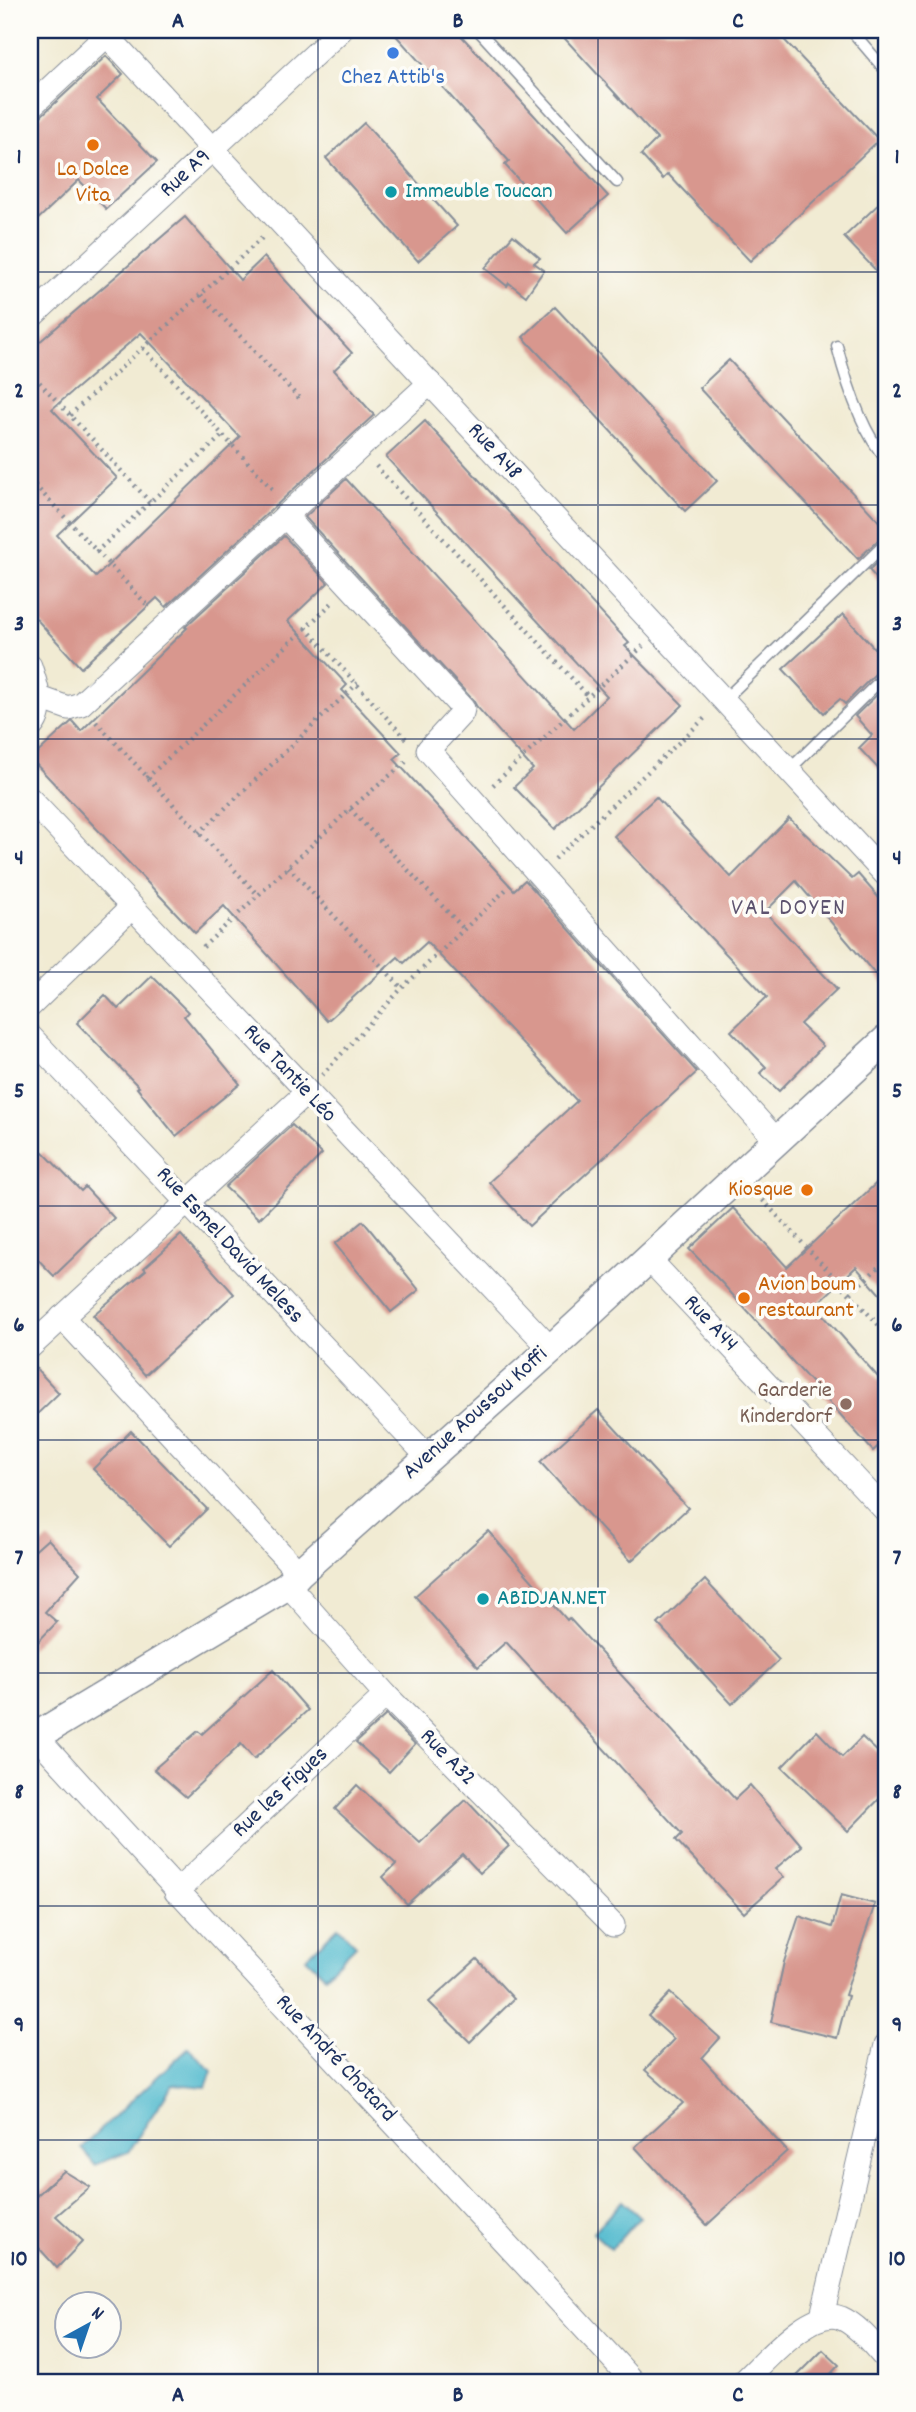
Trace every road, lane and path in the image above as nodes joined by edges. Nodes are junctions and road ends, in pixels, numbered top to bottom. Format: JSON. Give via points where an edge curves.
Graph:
{"nodes":[{"id":1,"x":341,"y":30,"type":"edge"},
{"id":2,"x":478,"y":30,"type":"edge"},
{"id":3,"x":850,"y":30,"type":"edge"},
{"id":4,"x":105,"y":33,"type":"edge"},
{"id":5,"x":886,"y":71,"type":"edge"},
{"id":6,"x":30,"y":107,"type":"edge"},
{"id":7,"x":213,"y":149,"type":"junction"},
{"id":8,"x":617,"y":182,"type":"dead end"},
{"id":9,"x":280,"y":222,"type":"junction"},
{"id":10,"x":201,"y":295,"type":"junction"},
{"id":11,"x":30,"y":318,"type":"edge"},
{"id":12,"x":836,"y":346,"type":"dead end"},
{"id":13,"x":143,"y":348,"type":"junction"},
{"id":14,"x":30,"y":372,"type":"edge"},
{"id":15,"x":430,"y":383,"type":"junction"},
{"id":16,"x":301,"y":400,"type":"dead end"},
{"id":17,"x":70,"y":415,"type":"junction"},
{"id":18,"x":223,"y":435,"type":"junction"},
{"id":19,"x":359,"y":448,"type":"junction"},
{"id":20,"x":886,"y":459,"type":"edge"},
{"id":21,"x":30,"y":480,"type":"edge"},
{"id":22,"x":150,"y":502,"type":"junction"},
{"id":23,"x":288,"y":513,"type":"junction"},
{"id":24,"x":886,"y":543,"type":"edge"},
{"id":25,"x":96,"y":552,"type":"junction"},
{"id":26,"x":350,"y":586,"type":"junction"},
{"id":27,"x":166,"y":625,"type":"junction"},
{"id":28,"x":306,"y":628,"type":"junction"},
{"id":29,"x":660,"y":631,"type":"junction"},
{"id":30,"x":30,"y":666,"type":"edge"},
{"id":31,"x":886,"y":675,"type":"edge"},
{"id":32,"x":358,"y":683,"type":"junction"},
{"id":33,"x":589,"y":697,"type":"junction"},
{"id":34,"x":40,"y":698,"type":"junction"},
{"id":35,"x":724,"y":700,"type":"junction"},
{"id":36,"x":81,"y":704,"type":"junction"},
{"id":37,"x":30,"y":729,"type":"edge"},
{"id":38,"x":423,"y":751,"type":"junction"},
{"id":39,"x":789,"y":770,"type":"junction"},
{"id":40,"x":146,"y":778,"type":"junction"},
{"id":41,"x":30,"y":799,"type":"edge"},
{"id":42,"x":474,"y":803,"type":"junction"},
{"id":43,"x":350,"y":809,"type":"junction"},
{"id":44,"x":199,"y":833,"type":"junction"},
{"id":45,"x":288,"y":867,"type":"junction"},
{"id":46,"x":536,"y":869,"type":"junction"},
{"id":47,"x":886,"y":875,"type":"edge"},
{"id":48,"x":258,"y":895,"type":"junction"},
{"id":49,"x":132,"y":907,"type":"junction"},
{"id":50,"x":464,"y":929,"type":"junction"},
{"id":51,"x":185,"y":963,"type":"junction"},
{"id":52,"x":402,"y":988,"type":"junction"},
{"id":53,"x":30,"y":1006,"type":"edge"},
{"id":54,"x":30,"y":1036,"type":"edge"},
{"id":55,"x":886,"y":1040,"type":"edge"},
{"id":56,"x":306,"y":1093,"type":"junction"},
{"id":57,"x":776,"y":1140,"type":"junction"},
{"id":58,"x":739,"y":1174,"type":"junction"},
{"id":59,"x":188,"y":1202,"type":"junction"},
{"id":60,"x":648,"y":1258,"type":"junction"},
{"id":61,"x":886,"y":1260,"type":"edge"},
{"id":62,"x":851,"y":1293,"type":"junction"},
{"id":63,"x":62,"y":1317,"type":"junction"},
{"id":64,"x":886,"y":1333,"type":"edge"},
{"id":65,"x":30,"y":1347,"type":"edge"},
{"id":66,"x":551,"y":1349,"type":"junction"},
{"id":67,"x":428,"y":1457,"type":"junction"},
{"id":68,"x":886,"y":1511,"type":"edge"},
{"id":69,"x":293,"y":1579,"type":"junction"},
{"id":70,"x":386,"y":1695,"type":"junction"},
{"id":71,"x":33,"y":1738,"type":"edge"},
{"id":72,"x":176,"y":1892,"type":"junction"},
{"id":73,"x":613,"y":1926,"type":"dead end"},
{"id":74,"x":886,"y":2045,"type":"edge"},
{"id":75,"x":822,"y":2316,"type":"junction"},
{"id":76,"x":886,"y":2359,"type":"edge"},
{"id":77,"x":634,"y":2382,"type":"edge"},
{"id":78,"x":743,"y":2382,"type":"edge"}],
"edges":[{"from":1,"to":7,"type":"street","name":"Rue A9"},
{"from":2,"to":8,"type":"lane"},
{"from":3,"to":5,"type":"lane"},
{"from":4,"to":6,"type":"street"},
{"from":4,"to":7,"type":"street","name":"Rue A48"},
{"from":7,"to":9,"type":"street","name":"Rue A48"},
{"from":7,"to":11,"type":"street","name":"Rue A9"},
{"from":9,"to":10,"type":"path"},
{"from":9,"to":15,"type":"street","name":"Rue A48"},
{"from":10,"to":13,"type":"path"},
{"from":10,"to":16,"type":"path"},
{"from":12,"to":20,"type":"lane","via":[[857,406]]},
{"from":13,"to":17,"type":"path"},
{"from":13,"to":18,"type":"path"},
{"from":14,"to":17,"type":"path"},
{"from":15,"to":19,"type":"street"},
{"from":15,"to":29,"type":"street","name":"Rue A48"},
{"from":17,"to":22,"type":"path"},
{"from":18,"to":22,"type":"path"},
{"from":18,"to":23,"type":"path"},
{"from":19,"to":23,"type":"street"},
{"from":19,"to":33,"type":"path"},
{"from":21,"to":25,"type":"path"},
{"from":22,"to":25,"type":"path"},
{"from":23,"to":26,"type":"street"},
{"from":23,"to":27,"type":"street"},
{"from":24,"to":35,"type":"lane"},
{"from":25,"to":27,"type":"path"},
{"from":26,"to":28,"type":"path"},
{"from":26,"to":38,"type":"street","via":[[463,709]]},
{"from":27,"to":36,"type":"street"},
{"from":28,"to":32,"type":"path"},
{"from":28,"to":40,"type":"path"},
{"from":29,"to":33,"type":"path"},
{"from":29,"to":35,"type":"street","name":"Rue A48"},
{"from":30,"to":34,"type":"street"},
{"from":31,"to":39,"type":"lane"},
{"from":32,"to":38,"type":"path"},
{"from":32,"to":44,"type":"path"},
{"from":33,"to":42,"type":"path"},
{"from":34,"to":36,"type":"street","via":[[68,708]]},
{"from":34,"to":37,"type":"street","via":[[36,723]]},
{"from":35,"to":39,"type":"street","name":"Rue A48"},
{"from":35,"to":46,"type":"path"},
{"from":36,"to":40,"type":"path"},
{"from":38,"to":42,"type":"street"},
{"from":38,"to":43,"type":"path"},
{"from":39,"to":47,"type":"street","name":"Rue A48"},
{"from":40,"to":44,"type":"path"},
{"from":41,"to":49,"type":"street","name":"Rue Tantie Léo"},
{"from":42,"to":46,"type":"street"},
{"from":43,"to":45,"type":"path"},
{"from":43,"to":50,"type":"path"},
{"from":44,"to":48,"type":"path"},
{"from":45,"to":48,"type":"path"},
{"from":45,"to":52,"type":"path"},
{"from":46,"to":50,"type":"path"},
{"from":46,"to":57,"type":"street"},
{"from":48,"to":51,"type":"path"},
{"from":49,"to":51,"type":"street","name":"Rue Tantie Léo"},
{"from":49,"to":53,"type":"street"},
{"from":50,"to":52,"type":"path"},
{"from":51,"to":56,"type":"street","name":"Rue Tantie Léo"},
{"from":52,"to":56,"type":"path"},
{"from":54,"to":59,"type":"street","name":"Rue Esmel David Meless"},
{"from":55,"to":57,"type":"street","name":"Avenue Aoussou Koffi"},
{"from":56,"to":59,"type":"street"},
{"from":56,"to":66,"type":"street","name":"Rue Tantie Léo"},
{"from":57,"to":58,"type":"street","name":"Avenue Aoussou Koffi"},
{"from":58,"to":60,"type":"street","name":"Avenue Aoussou Koffi"},
{"from":58,"to":62,"type":"path"},
{"from":59,"to":63,"type":"street"},
{"from":59,"to":67,"type":"street","name":"Rue Esmel David Meless"},
{"from":60,"to":66,"type":"street","name":"Avenue Aoussou Koffi"},
{"from":60,"to":68,"type":"street","name":"Rue A44"},
{"from":61,"to":62,"type":"path"},
{"from":62,"to":64,"type":"path"},
{"from":63,"to":65,"type":"street"},
{"from":63,"to":69,"type":"street","name":"Rue A32"},
{"from":66,"to":67,"type":"street","name":"Avenue Aoussou Koffi"},
{"from":67,"to":69,"type":"street","name":"Avenue Aoussou Koffi"},
{"from":69,"to":70,"type":"street","name":"Rue A32"},
{"from":69,"to":71,"type":"street","name":"Avenue Aoussou Koffi"},
{"from":70,"to":72,"type":"street","name":"Rue les Figues"},
{"from":70,"to":73,"type":"street","name":"Rue A32"},
{"from":71,"to":72,"type":"street","name":"Rue André Chotard"},
{"from":72,"to":77,"type":"street","name":"Rue André Chotard"},
{"from":74,"to":75,"type":"street"},
{"from":75,"to":76,"type":"street","via":[[844,2319]]},
{"from":75,"to":78,"type":"street"}]}
